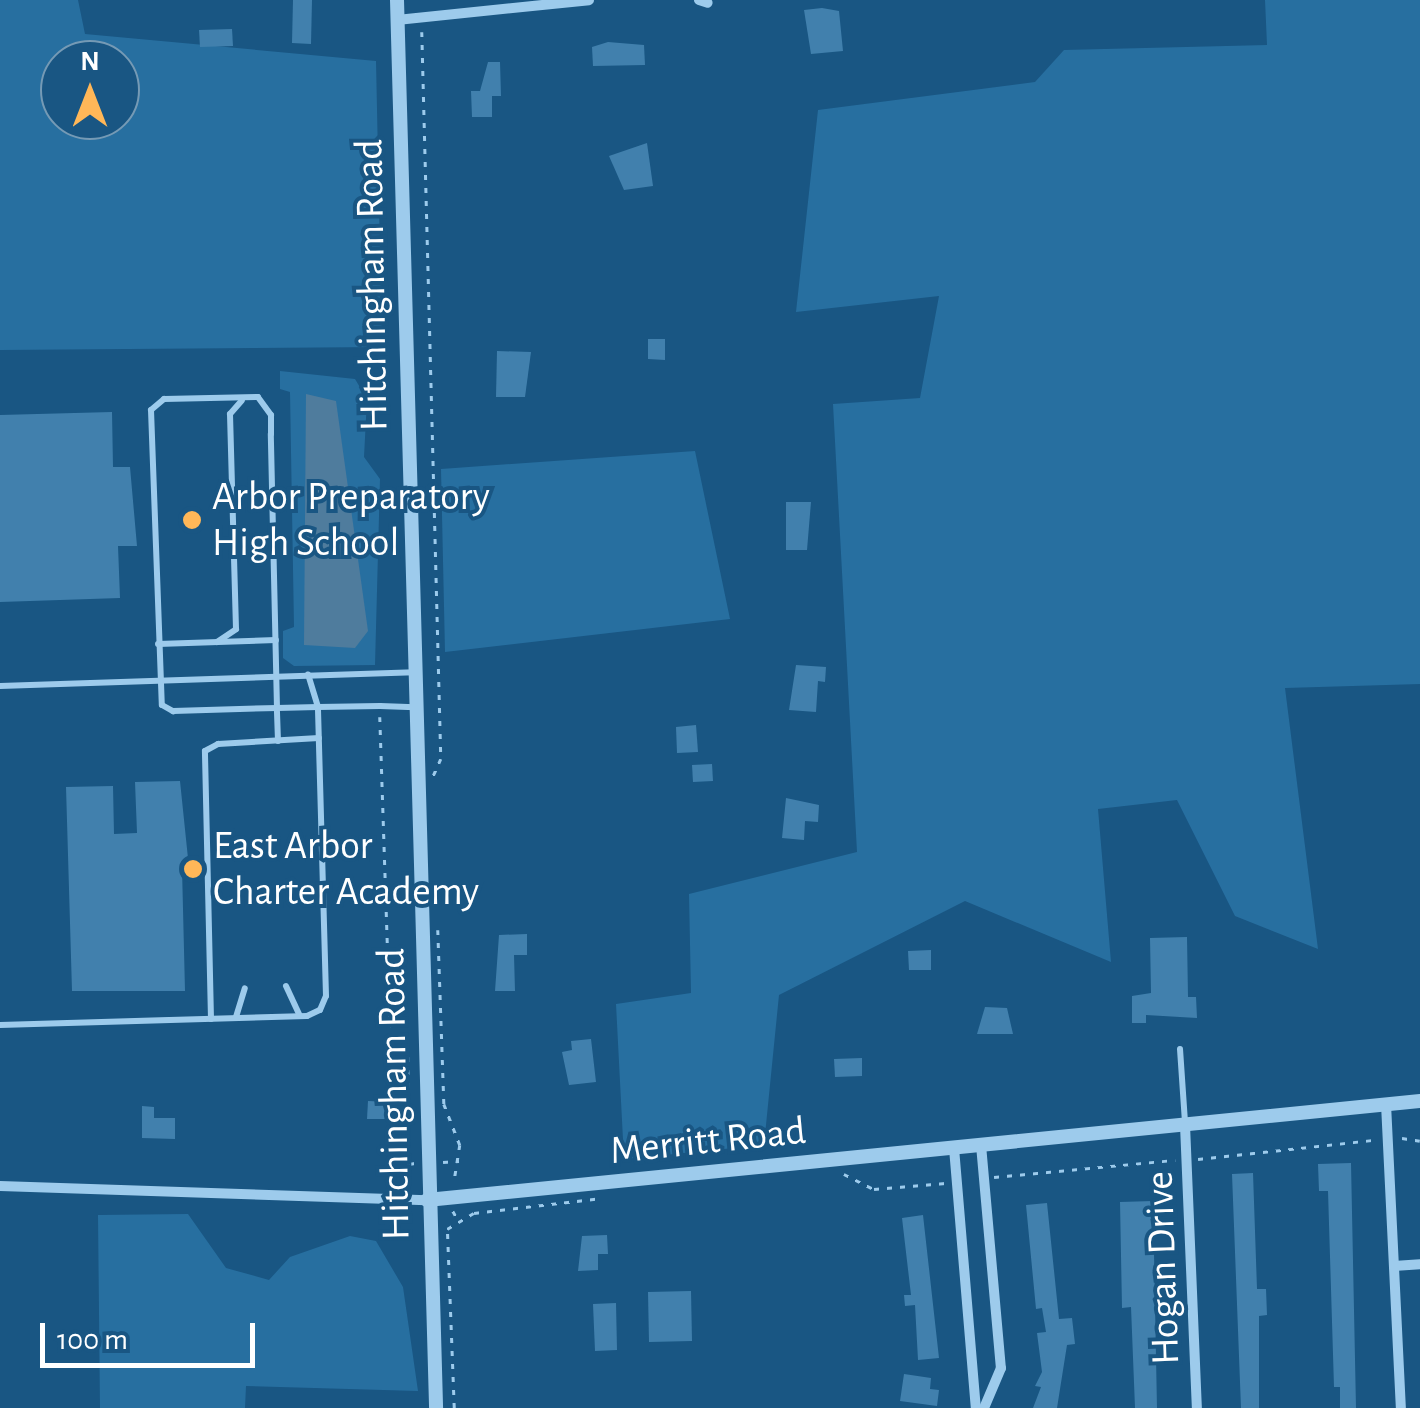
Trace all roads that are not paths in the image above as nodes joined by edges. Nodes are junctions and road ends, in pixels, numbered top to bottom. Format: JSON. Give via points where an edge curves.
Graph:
{"nodes":[{"id":1,"x":397,"y":0,"type":"edge"},
{"id":2,"x":589,"y":0,"type":"edge"},
{"id":3,"x":397,"y":20,"type":"junction"},
{"id":4,"x":248,"y":397,"type":"junction"},
{"id":5,"x":276,"y":640,"type":"junction"},
{"id":6,"x":217,"y":642,"type":"junction"},
{"id":7,"x":158,"y":644,"type":"junction"},
{"id":8,"x":415,"y":672,"type":"junction"},
{"id":9,"x":308,"y":675,"type":"junction"},
{"id":10,"x":277,"y":676,"type":"junction"},
{"id":11,"x":159,"y":679,"type":"junction"},
{"id":12,"x":0,"y":686,"type":"edge"},
{"id":13,"x":318,"y":707,"type":"junction"},
{"id":14,"x":416,"y":707,"type":"junction"},
{"id":15,"x":277,"y":708,"type":"junction"},
{"id":16,"x":319,"y":738,"type":"junction"},
{"id":17,"x":278,"y":741,"type":"junction"},
{"id":18,"x":286,"y":986,"type":"dead end"},
{"id":19,"x":245,"y":988,"type":"dead end"},
{"id":20,"x":300,"y":1016,"type":"junction"},
{"id":21,"x":236,"y":1018,"type":"junction"},
{"id":22,"x":210,"y":1019,"type":"junction"},
{"id":23,"x":0,"y":1024,"type":"edge"},
{"id":24,"x":1180,"y":1050,"type":"dead end"},
{"id":25,"x":1420,"y":1100,"type":"edge"},
{"id":26,"x":1386,"y":1104,"type":"junction"},
{"id":27,"x":1185,"y":1126,"type":"junction"},
{"id":28,"x":981,"y":1145,"type":"junction"},
{"id":29,"x":954,"y":1148,"type":"junction"},
{"id":30,"x":0,"y":1186,"type":"edge"},
{"id":31,"x":428,"y":1200,"type":"junction"},
{"id":32,"x":1420,"y":1264,"type":"edge"},
{"id":33,"x":1394,"y":1266,"type":"junction"},
{"id":34,"x":436,"y":1408,"type":"edge"},
{"id":35,"x":976,"y":1408,"type":"edge"},
{"id":36,"x":984,"y":1408,"type":"edge"},
{"id":37,"x":1197,"y":1408,"type":"edge"},
{"id":38,"x":1401,"y":1408,"type":"edge"}],
"edges":[{"from":1,"to":3,"type":"street","name":"Hitchingham Road"},
{"from":2,"to":3,"type":"street"},
{"from":3,"to":8,"type":"street","name":"Hitchingham Road"},
{"from":4,"to":5,"type":"lane","via":[[258,397],[270,415]]},
{"from":4,"to":6,"type":"lane","via":[[230,414],[236,629]]},
{"from":4,"to":7,"type":"lane","via":[[164,399],[151,410]]},
{"from":5,"to":6,"type":"lane"},
{"from":5,"to":10,"type":"lane"},
{"from":6,"to":7,"type":"lane"},
{"from":7,"to":11,"type":"lane"},
{"from":8,"to":9,"type":"lane"},
{"from":8,"to":14,"type":"street","name":"Hitchingham Road"},
{"from":9,"to":10,"type":"lane"},
{"from":9,"to":13,"type":"lane"},
{"from":10,"to":11,"type":"lane"},
{"from":10,"to":15,"type":"lane"},
{"from":11,"to":12,"type":"lane"},
{"from":11,"to":15,"type":"lane","via":[[162,705],[172,711]]},
{"from":13,"to":14,"type":"lane"},
{"from":13,"to":15,"type":"lane"},
{"from":13,"to":16,"type":"lane"},
{"from":14,"to":31,"type":"street","name":"Hitchingham Road"},
{"from":15,"to":17,"type":"lane"},
{"from":16,"to":17,"type":"lane"},
{"from":16,"to":20,"type":"lane","via":[[326,996],[320,1010]]},
{"from":17,"to":22,"type":"lane","via":[[205,751]]},
{"from":18,"to":20,"type":"lane"},
{"from":19,"to":21,"type":"lane"},
{"from":20,"to":21,"type":"lane"},
{"from":21,"to":22,"type":"lane"},
{"from":22,"to":23,"type":"lane"},
{"from":24,"to":27,"type":"lane"},
{"from":25,"to":26,"type":"street","name":"Merritt Road"},
{"from":26,"to":27,"type":"street","name":"Merritt Road"},
{"from":26,"to":33,"type":"street"},
{"from":27,"to":28,"type":"street","name":"Merritt Road"},
{"from":27,"to":37,"type":"street","name":"Hogan Drive"},
{"from":28,"to":29,"type":"street","name":"Merritt Road"},
{"from":28,"to":36,"type":"street","via":[[1001,1368]]},
{"from":29,"to":31,"type":"street","name":"Merritt Road"},
{"from":29,"to":35,"type":"street"},
{"from":30,"to":31,"type":"street","name":"Merritt Road"},
{"from":31,"to":34,"type":"street","name":"Hitchingham Road"},
{"from":32,"to":33,"type":"street"},
{"from":33,"to":38,"type":"street"}]}
